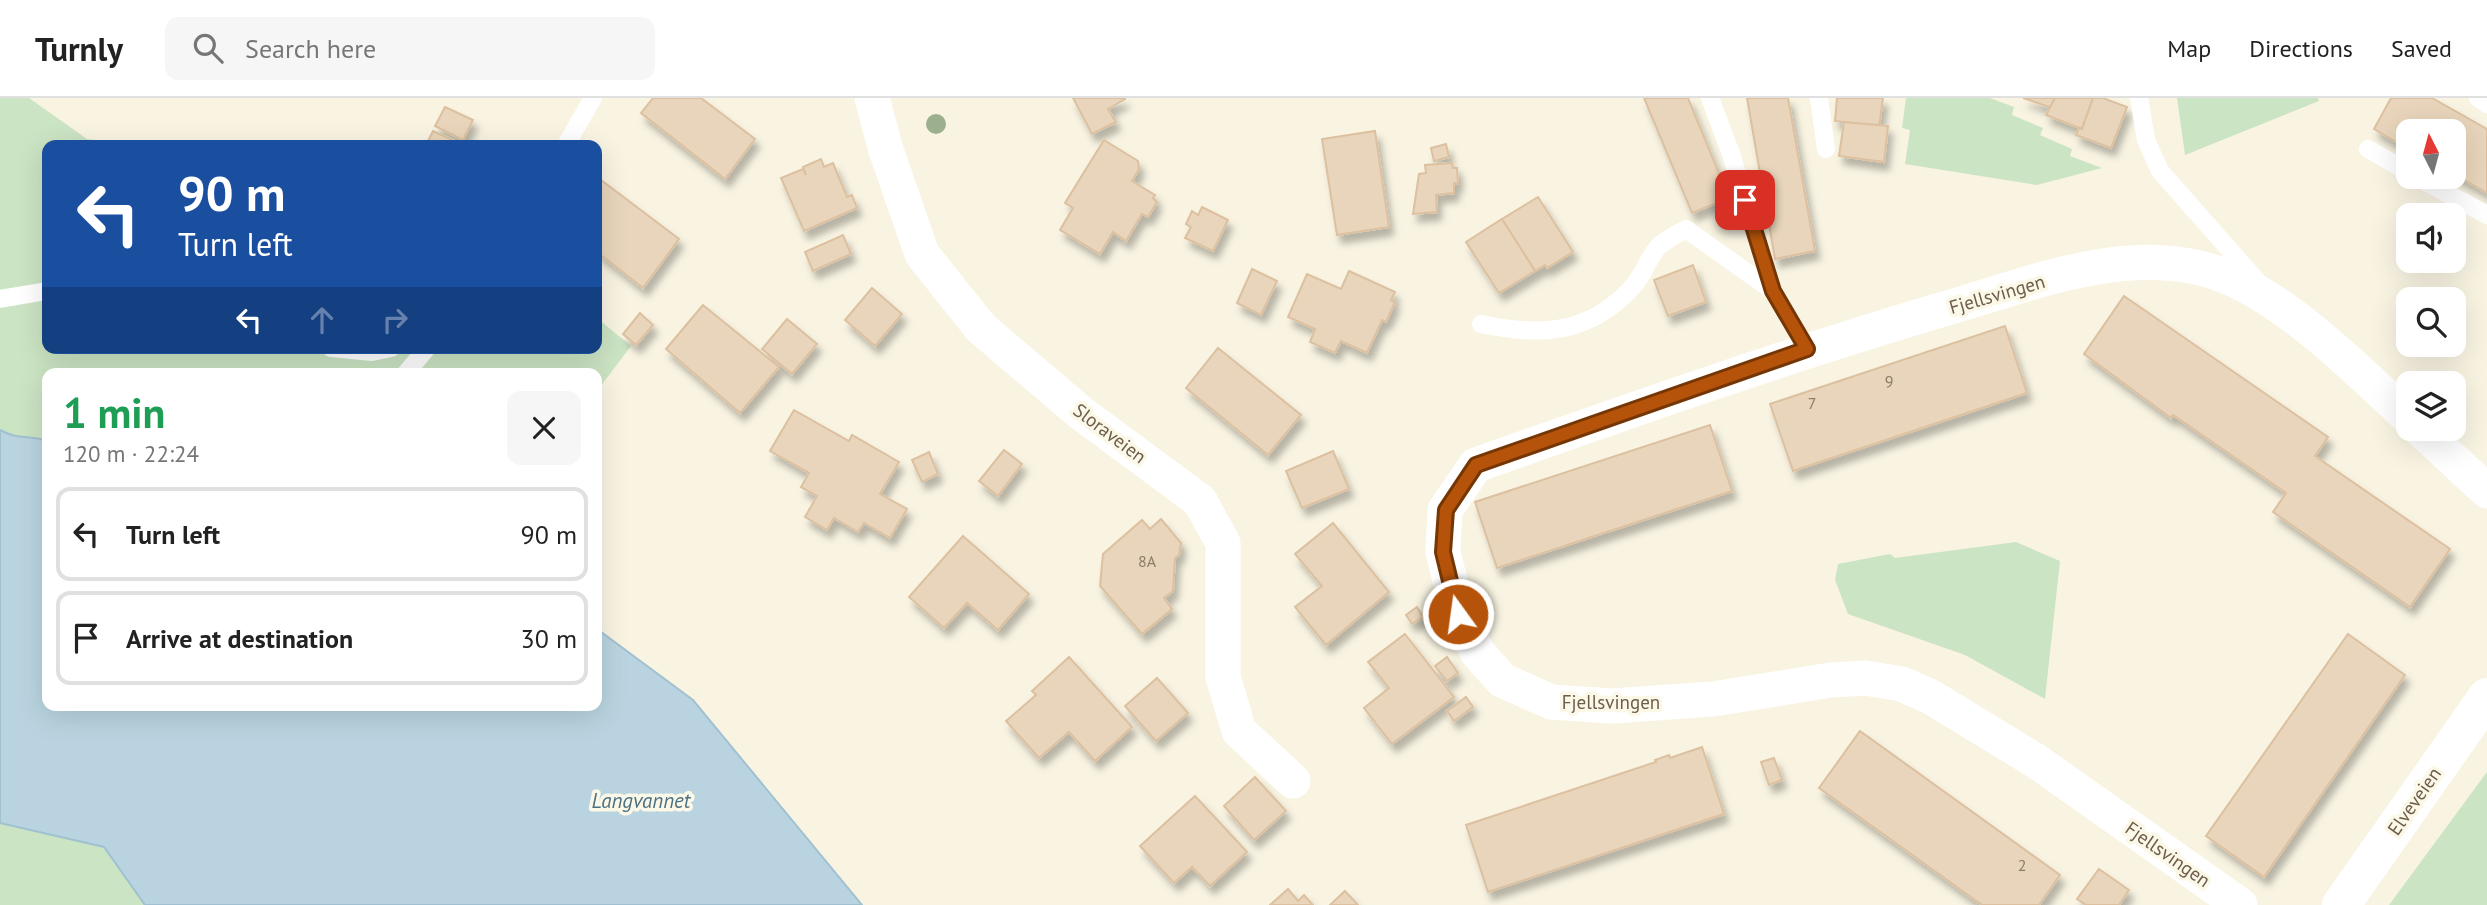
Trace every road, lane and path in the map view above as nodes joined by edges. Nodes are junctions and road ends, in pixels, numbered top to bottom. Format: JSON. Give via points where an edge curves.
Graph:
{"nodes":[{"id":1,"x":593,"y":98,"type":"edge"},
{"id":2,"x":872,"y":98,"type":"edge"},
{"id":3,"x":1710,"y":98,"type":"edge"},
{"id":4,"x":1819,"y":98,"type":"edge"},
{"id":5,"x":2139,"y":98,"type":"edge"},
{"id":6,"x":2478,"y":98,"type":"edge"},
{"id":7,"x":2487,"y":104,"type":"edge"},
{"id":8,"x":569,"y":140,"type":"edge"},
{"id":9,"x":1826,"y":149,"type":"dead end"},
{"id":10,"x":2368,"y":149,"type":"dead end"},
{"id":11,"x":2396,"y":165,"type":"edge"},
{"id":12,"x":2439,"y":189,"type":"edge"},
{"id":13,"x":2487,"y":215,"type":"edge"},
{"id":14,"x":1773,"y":291,"type":"junction"},
{"id":15,"x":42,"y":292,"type":"edge"},
{"id":16,"x":0,"y":299,"type":"edge"},
{"id":17,"x":2276,"y":303,"type":"junction"},
{"id":18,"x":1481,"y":324,"type":"dead end"},
{"id":19,"x":1807,"y":349,"type":"junction"},
{"id":20,"x":422,"y":354,"type":"edge"},
{"id":21,"x":410,"y":368,"type":"edge"},
{"id":22,"x":2396,"y":407,"type":"edge"},
{"id":23,"x":2433,"y":441,"type":"edge"},
{"id":24,"x":2487,"y":491,"type":"edge"},
{"id":25,"x":2487,"y":697,"type":"edge"},
{"id":26,"x":1293,"y":782,"type":"dead end"},
{"id":27,"x":2240,"y":905,"type":"edge"},
{"id":28,"x":2341,"y":905,"type":"edge"}],
"edges":[{"from":1,"to":8,"type":"lane"},
{"from":2,"to":26,"type":"street","name":"Sloraveien","via":[[922,254],[981,328],[1081,413],[1200,501],[1212,517],[1223,543],[1223,677],[1239,731]]},
{"from":3,"to":14,"type":"lane"},
{"from":4,"to":9,"type":"lane"},
{"from":5,"to":17,"type":"lane","via":[[2146,140],[2160,171]]},
{"from":6,"to":7,"type":"lane"},
{"from":10,"to":11,"type":"lane"},
{"from":12,"to":13,"type":"lane"},
{"from":14,"to":18,"type":"lane","via":[[1686,229],[1659,246],[1635,283],[1593,320],[1542,331]]},
{"from":14,"to":19,"type":"lane"},
{"from":15,"to":16,"type":"lane"},
{"from":17,"to":19,"type":"street","name":"Fjellsvingen","via":[[2234,278],[2200,268],[2129,262],[2093,265]]},
{"from":17,"to":22,"type":"street","name":"Fjellsvingen"},
{"from":19,"to":27,"type":"street","name":"Fjellsvingen","via":[[1476,465],[1446,510],[1443,552],[1458,614],[1478,653],[1502,680],[1551,702],[1612,706],[1713,699],[1865,678],[1902,684],[2036,761]]},
{"from":20,"to":21,"type":"lane"},
{"from":23,"to":24,"type":"street"},
{"from":25,"to":28,"type":"main road","name":"Elveveien"}]}
